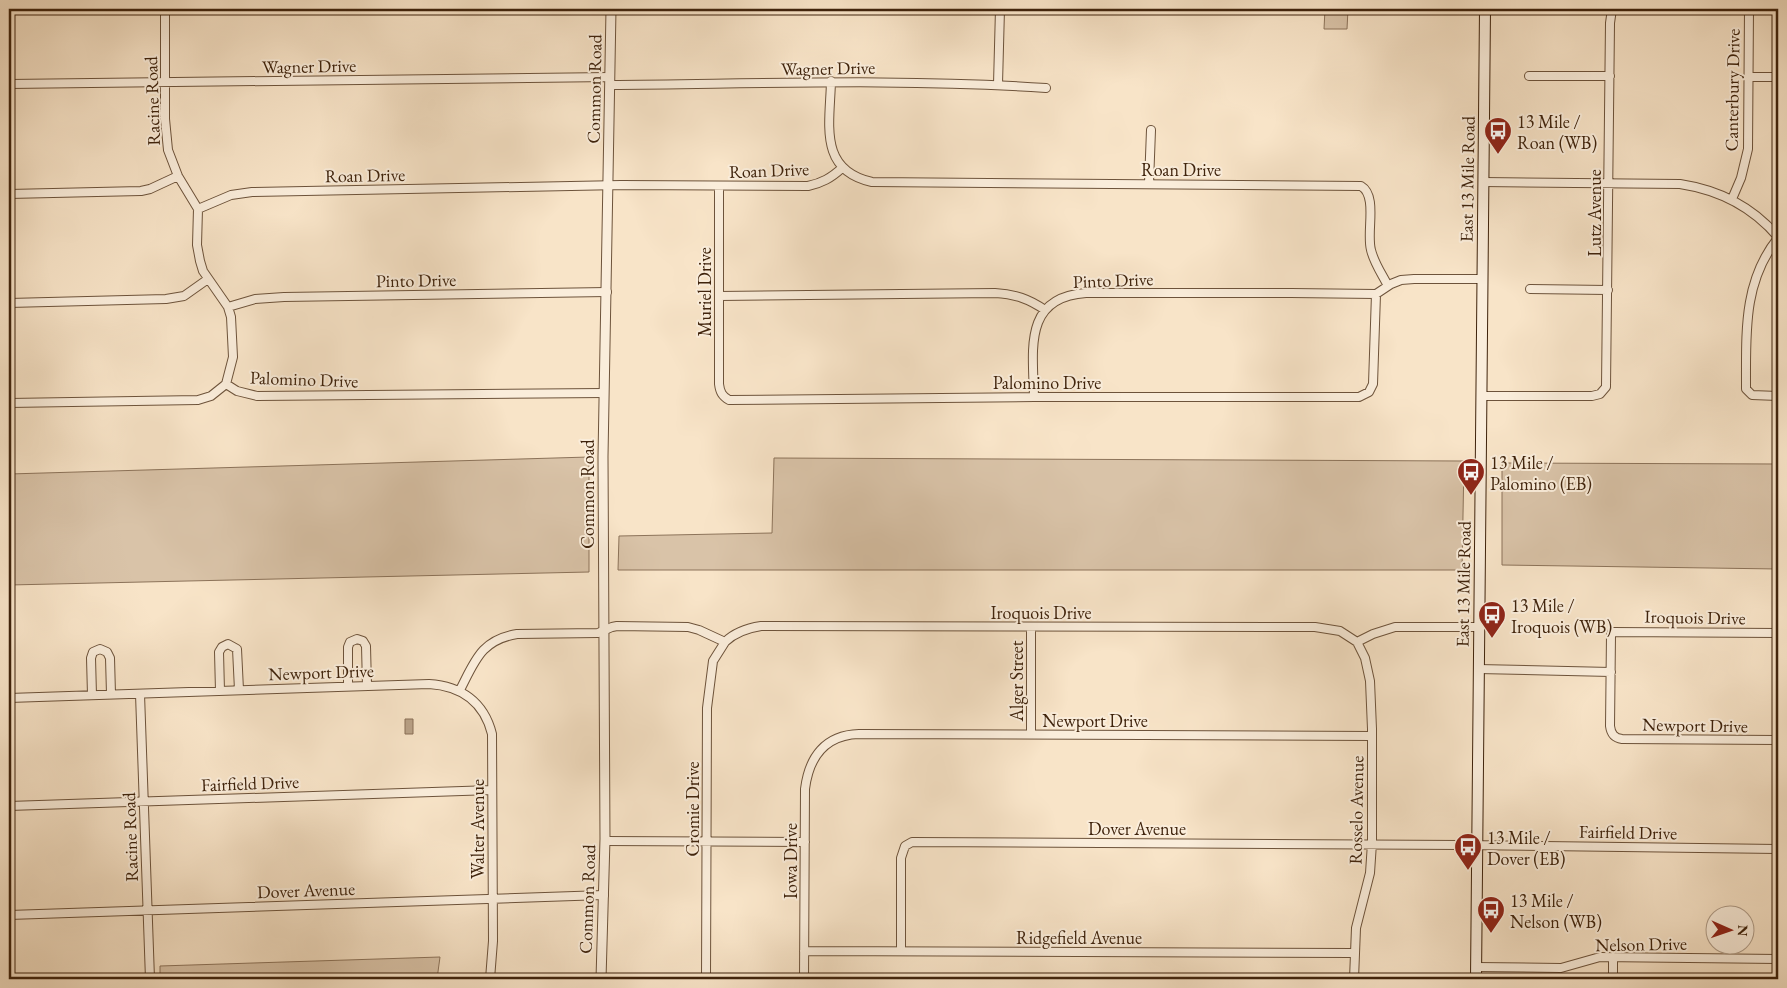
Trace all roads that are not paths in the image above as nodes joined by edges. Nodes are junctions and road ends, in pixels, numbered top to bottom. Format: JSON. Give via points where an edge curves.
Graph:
{"nodes":[{"id":1,"x":165,"y":9,"type":"edge"},
{"id":2,"x":611,"y":9,"type":"edge"},
{"id":3,"x":1000,"y":9,"type":"edge"},
{"id":4,"x":1485,"y":9,"type":"edge"},
{"id":5,"x":1612,"y":9,"type":"edge"},
{"id":6,"x":1749,"y":9,"type":"edge"},
{"id":7,"x":1529,"y":76,"type":"dead end"},
{"id":8,"x":1610,"y":76,"type":"junction"},
{"id":9,"x":1748,"y":77,"type":"junction"},
{"id":10,"x":1778,"y":77,"type":"edge"},
{"id":11,"x":610,"y":81,"type":"junction"},
{"id":12,"x":831,"y":81,"type":"junction"},
{"id":13,"x":166,"y":82,"type":"junction"},
{"id":14,"x":9,"y":84,"type":"edge"},
{"id":15,"x":998,"y":84,"type":"junction"},
{"id":16,"x":1046,"y":88,"type":"dead end"},
{"id":17,"x":1151,"y":130,"type":"dead end"},
{"id":18,"x":842,"y":168,"type":"junction"},
{"id":19,"x":178,"y":176,"type":"junction"},
{"id":20,"x":1483,"y":182,"type":"junction"},
{"id":21,"x":1609,"y":183,"type":"junction"},
{"id":22,"x":1149,"y":184,"type":"junction"},
{"id":23,"x":608,"y":186,"type":"junction"},
{"id":24,"x":719,"y":186,"type":"junction"},
{"id":25,"x":9,"y":194,"type":"edge"},
{"id":26,"x":1732,"y":199,"type":"junction"},
{"id":27,"x":198,"y":210,"type":"junction"},
{"id":28,"x":1778,"y":238,"type":"edge"},
{"id":29,"x":208,"y":279,"type":"junction"},
{"id":30,"x":1482,"y":279,"type":"junction"},
{"id":31,"x":1388,"y":286,"type":"junction"},
{"id":32,"x":1530,"y":290,"type":"dead end"},
{"id":33,"x":1608,"y":290,"type":"junction"},
{"id":34,"x":606,"y":292,"type":"junction"},
{"id":35,"x":1376,"y":294,"type":"junction"},
{"id":36,"x":719,"y":296,"type":"junction"},
{"id":37,"x":9,"y":302,"type":"edge"},
{"id":38,"x":228,"y":307,"type":"junction"},
{"id":39,"x":1045,"y":310,"type":"junction"},
{"id":40,"x":226,"y":384,"type":"junction"},
{"id":41,"x":604,"y":393,"type":"junction"},
{"id":42,"x":1481,"y":396,"type":"junction"},
{"id":43,"x":1778,"y":396,"type":"edge"},
{"id":44,"x":724,"y":397,"type":"joint"},
{"id":45,"x":1034,"y":397,"type":"junction"},
{"id":46,"x":9,"y":403,"type":"edge"},
{"id":47,"x":1031,"y":627,"type":"junction"},
{"id":48,"x":1479,"y":627,"type":"junction"},
{"id":49,"x":604,"y":630,"type":"junction"},
{"id":50,"x":1778,"y":633,"type":"edge"},
{"id":51,"x":725,"y":642,"type":"junction"},
{"id":52,"x":1356,"y":642,"type":"junction"},
{"id":53,"x":1478,"y":669,"type":"junction"},
{"id":54,"x":1611,"y":672,"type":"junction"},
{"id":55,"x":348,"y":686,"type":"junction"},
{"id":56,"x":367,"y":686,"type":"junction"},
{"id":57,"x":220,"y":690,"type":"junction"},
{"id":58,"x":239,"y":690,"type":"junction"},
{"id":59,"x":460,"y":690,"type":"junction"},
{"id":60,"x":111,"y":694,"type":"junction"},
{"id":61,"x":140,"y":694,"type":"junction"},
{"id":62,"x":92,"y":695,"type":"junction"},
{"id":63,"x":9,"y":698,"type":"edge"},
{"id":64,"x":1031,"y":734,"type":"junction"},
{"id":65,"x":1372,"y":736,"type":"junction"},
{"id":66,"x":1778,"y":740,"type":"edge"},
{"id":67,"x":822,"y":748,"type":"joint"},
{"id":68,"x":492,"y":790,"type":"junction"},
{"id":69,"x":144,"y":802,"type":"junction"},
{"id":70,"x":9,"y":806,"type":"edge"},
{"id":71,"x":605,"y":841,"type":"junction"},
{"id":72,"x":707,"y":842,"type":"junction"},
{"id":73,"x":805,"y":842,"type":"junction"},
{"id":74,"x":1372,"y":844,"type":"junction"},
{"id":75,"x":1477,"y":845,"type":"junction"},
{"id":76,"x":1778,"y":848,"type":"edge"},
{"id":77,"x":604,"y":894,"type":"junction"},
{"id":78,"x":493,"y":899,"type":"junction"},
{"id":79,"x":148,"y":910,"type":"junction"},
{"id":80,"x":9,"y":915,"type":"edge"},
{"id":81,"x":804,"y":951,"type":"junction"},
{"id":82,"x":901,"y":951,"type":"junction"},
{"id":83,"x":1354,"y":953,"type":"junction"},
{"id":84,"x":1614,"y":957,"type":"junction"},
{"id":85,"x":1778,"y":959,"type":"edge"},
{"id":86,"x":1476,"y":968,"type":"junction"},
{"id":87,"x":150,"y":979,"type":"edge"},
{"id":88,"x":490,"y":979,"type":"edge"},
{"id":89,"x":601,"y":979,"type":"edge"},
{"id":90,"x":706,"y":979,"type":"edge"},
{"id":91,"x":804,"y":979,"type":"edge"},
{"id":92,"x":1354,"y":979,"type":"edge"},
{"id":93,"x":1476,"y":979,"type":"edge"},
{"id":94,"x":1613,"y":979,"type":"edge"}],
"edges":[{"from":1,"to":13,"type":"street","name":"Racine Road"},
{"from":2,"to":11,"type":"street","name":"Common Road"},
{"from":3,"to":15,"type":"street"},
{"from":4,"to":20,"type":"main road","name":"East 13 Mile Road"},
{"from":5,"to":8,"type":"street","name":"Lutz Avenue"},
{"from":6,"to":9,"type":"street","name":"Canterbury Drive"},
{"from":7,"to":8,"type":"street"},
{"from":8,"to":21,"type":"street","name":"Lutz Avenue"},
{"from":9,"to":10,"type":"street"},
{"from":9,"to":26,"type":"street","name":"Canterbury Drive","via":[[1748,149]]},
{"from":11,"to":12,"type":"street","name":"Wagner Drive","via":[[727,85]]},
{"from":11,"to":13,"type":"street","name":"Wagner Drive"},
{"from":11,"to":23,"type":"street","name":"Common Road"},
{"from":12,"to":15,"type":"street","name":"Wagner Drive"},
{"from":12,"to":18,"type":"street","via":[[830,141],[834,157]]},
{"from":13,"to":14,"type":"street","name":"Wagner Drive"},
{"from":13,"to":19,"type":"street","name":"Racine Road","via":[[166,137]]},
{"from":15,"to":16,"type":"street","name":"Wagner Drive"},
{"from":17,"to":22,"type":"street"},
{"from":18,"to":22,"type":"street","name":"Roan Drive","via":[[854,177],[880,184]]},
{"from":18,"to":24,"type":"street","name":"Roan Drive","via":[[829,179],[808,186]]},
{"from":19,"to":25,"type":"street","via":[[141,191]]},
{"from":19,"to":27,"type":"street","name":"Racine Road"},
{"from":20,"to":21,"type":"street"},
{"from":20,"to":30,"type":"main road","name":"East 13 Mile Road"},
{"from":21,"to":26,"type":"street","via":[[1693,186]]},
{"from":21,"to":33,"type":"street","name":"Lutz Avenue"},
{"from":22,"to":31,"type":"street","name":"Roan Drive","via":[[1361,186],[1366,189],[1370,200],[1371,251]]},
{"from":23,"to":24,"type":"street","name":"Roan Drive"},
{"from":23,"to":27,"type":"street","name":"Roan Drive","via":[[246,192]]},
{"from":23,"to":34,"type":"street","name":"Common Road"},
{"from":24,"to":36,"type":"street","name":"Muriel Drive"},
{"from":26,"to":28,"type":"street","via":[[1751,210]]},
{"from":27,"to":29,"type":"street","via":[[198,254]]},
{"from":28,"to":43,"type":"street","via":[[1759,270],[1746,323],[1747,391],[1754,396]]},
{"from":29,"to":37,"type":"street","via":[[184,296],[166,299]]},
{"from":29,"to":38,"type":"street"},
{"from":30,"to":31,"type":"street","via":[[1414,279]]},
{"from":30,"to":42,"type":"main road","name":"East 13 Mile Road"},
{"from":31,"to":35,"type":"street"},
{"from":32,"to":33,"type":"street"},
{"from":33,"to":42,"type":"street","name":"Lutz Avenue","via":[[1606,387],[1600,394]]},
{"from":34,"to":38,"type":"street","name":"Pinto Drive","via":[[276,298],[244,301]]},
{"from":34,"to":41,"type":"street","name":"Common Road"},
{"from":35,"to":39,"type":"street","name":"Pinto Drive","via":[[1086,293],[1065,296]]},
{"from":35,"to":45,"type":"street","name":"Palomino Drive","via":[[1373,379],[1365,395],[1352,398]]},
{"from":36,"to":39,"type":"street","via":[[995,293],[1019,296]]},
{"from":36,"to":44,"type":"street","name":"Muriel Drive","via":[[718,384]]},
{"from":38,"to":40,"type":"street","via":[[233,330],[233,358]]},
{"from":39,"to":45,"type":"street","via":[[1034,332]]},
{"from":40,"to":41,"type":"street","name":"Palomino Drive","via":[[257,396]]},
{"from":40,"to":46,"type":"street","name":"Palomino Drive","via":[[211,396],[198,400]]},
{"from":41,"to":49,"type":"street","name":"Common Road"},
{"from":42,"to":48,"type":"main road","name":"East 13 Mile Road"},
{"from":44,"to":45,"type":"street","name":"Palomino Drive","via":[[730,400]]},
{"from":47,"to":51,"type":"street","name":"Iroquois Drive","via":[[761,626],[742,631]]},
{"from":47,"to":52,"type":"street","name":"Iroquois Drive","via":[[1325,627],[1340,631]]},
{"from":47,"to":64,"type":"street","name":"Alger Street"},
{"from":48,"to":52,"type":"street","via":[[1395,627]]},
{"from":48,"to":53,"type":"main road","name":"East 13 Mile Road"},
{"from":49,"to":51,"type":"street","via":[[618,626],[688,627]]},
{"from":49,"to":59,"type":"street","via":[[598,633],[505,636],[482,650]]},
{"from":49,"to":71,"type":"street","name":"Common Road"},
{"from":50,"to":54,"type":"street","name":"Iroquois Drive","via":[[1612,632]]},
{"from":51,"to":72,"type":"street","name":"Cromie Drive","via":[[714,660],[708,689]]},
{"from":52,"to":65,"type":"street","name":"Rosselo Avenue","via":[[1369,671]]},
{"from":53,"to":54,"type":"street"},
{"from":53,"to":75,"type":"main road","name":"East 13 Mile Road"},
{"from":54,"to":66,"type":"street","name":"Newport Drive","via":[[1610,726],[1617,738]]},
{"from":55,"to":56,"type":"street","name":"Newport Drive"},
{"from":55,"to":56,"type":"street","via":[[348,647],[357,639],[366,646]]},
{"from":55,"to":58,"type":"street","name":"Newport Drive"},
{"from":56,"to":59,"type":"street","name":"Newport Drive","via":[[428,684]]},
{"from":57,"to":58,"type":"street","name":"Newport Drive"},
{"from":57,"to":58,"type":"street","via":[[219,652],[228,644],[237,649]]},
{"from":57,"to":61,"type":"street","name":"Newport Drive"},
{"from":59,"to":68,"type":"street","name":"Walter Avenue","via":[[479,707],[490,727]]},
{"from":60,"to":61,"type":"street","name":"Newport Drive"},
{"from":60,"to":62,"type":"street","name":"Newport Drive"},
{"from":60,"to":62,"type":"street","via":[[110,658],[100,649],[93,652],[91,658]]},
{"from":61,"to":69,"type":"street","name":"Racine Road"},
{"from":62,"to":63,"type":"street","name":"Newport Drive"},
{"from":64,"to":65,"type":"street","name":"Newport Drive"},
{"from":64,"to":67,"type":"street","name":"Newport Drive","via":[[859,734],[840,737]]},
{"from":65,"to":74,"type":"street","name":"Rosselo Avenue"},
{"from":67,"to":73,"type":"street","name":"Iowa Drive","via":[[807,774]]},
{"from":68,"to":69,"type":"street","name":"Fairfield Drive"},
{"from":68,"to":78,"type":"street","name":"Walter Avenue"},
{"from":69,"to":70,"type":"street","name":"Fairfield Drive"},
{"from":69,"to":79,"type":"street","name":"Racine Road"},
{"from":71,"to":72,"type":"street"},
{"from":71,"to":77,"type":"street","name":"Common Road"},
{"from":72,"to":73,"type":"street"},
{"from":72,"to":90,"type":"street","name":"Cromie Drive"},
{"from":73,"to":81,"type":"street","name":"Iowa Drive"},
{"from":74,"to":75,"type":"street","name":"Dover Avenue"},
{"from":74,"to":82,"type":"street","name":"Dover Avenue","via":[[912,842],[905,846],[901,858]]},
{"from":74,"to":83,"type":"street","name":"Rosselo Avenue","via":[[1370,873],[1356,922]]},
{"from":75,"to":76,"type":"street","name":"Fairfield Drive"},
{"from":75,"to":86,"type":"main road","name":"East 13 Mile Road"},
{"from":77,"to":78,"type":"street","name":"Dover Avenue"},
{"from":77,"to":89,"type":"street","name":"Common Road"},
{"from":78,"to":79,"type":"street","name":"Dover Avenue"},
{"from":78,"to":88,"type":"street","name":"Walter Avenue"},
{"from":79,"to":80,"type":"street","name":"Dover Avenue"},
{"from":79,"to":87,"type":"street","name":"Racine Road"},
{"from":81,"to":82,"type":"street","name":"Ridgefield Avenue"},
{"from":81,"to":91,"type":"street","name":"Iowa Drive"},
{"from":82,"to":83,"type":"street","name":"Ridgefield Avenue"},
{"from":83,"to":92,"type":"street","name":"Rosselo Avenue"},
{"from":84,"to":85,"type":"street","name":"Nelson Drive"},
{"from":84,"to":86,"type":"street","name":"Nelson Drive","via":[[1594,958],[1561,968]]},
{"from":84,"to":94,"type":"street"},
{"from":86,"to":93,"type":"main road","name":"East 13 Mile Road"}]}
